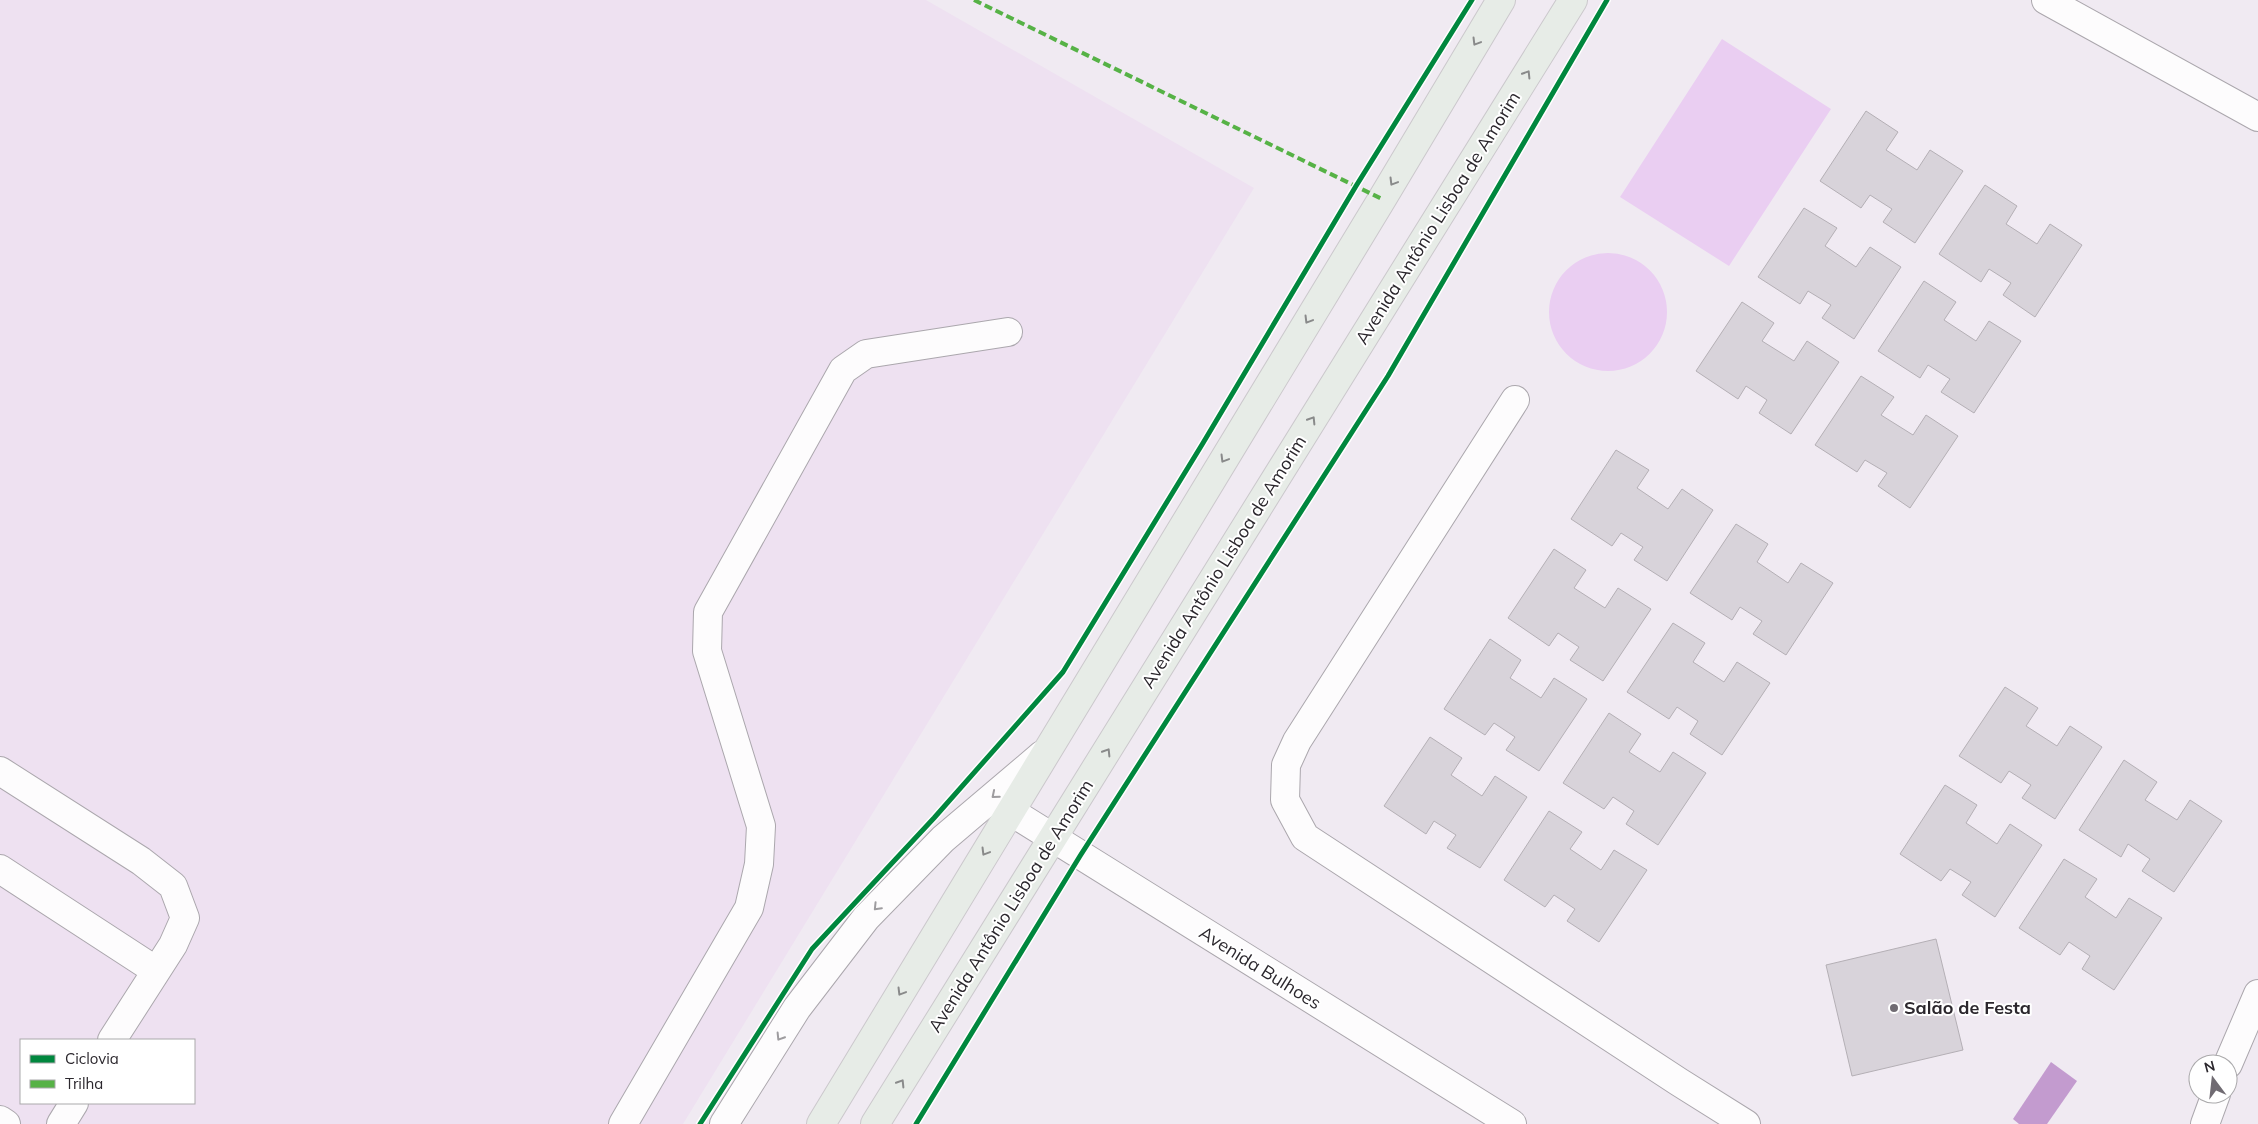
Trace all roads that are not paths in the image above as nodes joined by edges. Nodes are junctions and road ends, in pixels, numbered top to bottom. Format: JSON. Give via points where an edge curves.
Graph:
{"nodes":[{"id":1,"x":1501,"y":0,"type":"edge"},
{"id":2,"x":1573,"y":0,"type":"edge"},
{"id":3,"x":2046,"y":0,"type":"edge"},
{"id":4,"x":2258,"y":117,"type":"edge"},
{"id":5,"x":1008,"y":332,"type":"dead end"},
{"id":6,"x":1515,"y":400,"type":"dead end"},
{"id":7,"x":1045,"y":752,"type":"junction"},
{"id":8,"x":0,"y":771,"type":"edge"},
{"id":9,"x":1010,"y":810,"type":"junction"},
{"id":10,"x":1053,"y":839,"type":"junction"},
{"id":11,"x":0,"y":869,"type":"edge"},
{"id":12,"x":155,"y":970,"type":"junction"},
{"id":13,"x":2258,"y":994,"type":"edge"},
{"id":14,"x":113,"y":1039,"type":"edge"},
{"id":15,"x":2232,"y":1054,"type":"edge"},
{"id":16,"x":73,"y":1104,"type":"edge"},
{"id":17,"x":2212,"y":1104,"type":"edge"},
{"id":18,"x":0,"y":1120,"type":"edge"},
{"id":19,"x":6,"y":1124,"type":"edge"},
{"id":20,"x":61,"y":1124,"type":"edge"},
{"id":21,"x":623,"y":1124,"type":"edge"},
{"id":22,"x":724,"y":1124,"type":"edge"},
{"id":23,"x":822,"y":1124,"type":"edge"},
{"id":24,"x":875,"y":1124,"type":"edge"},
{"id":25,"x":1512,"y":1124,"type":"edge"},
{"id":26,"x":1746,"y":1124,"type":"edge"},
{"id":27,"x":2205,"y":1124,"type":"edge"}],
"edges":[{"from":1,"to":7,"type":"main road","one_way":true},
{"from":10,"to":2,"type":"main road","name":"Avenida Antônio Lisboa de Amorim","one_way":true},
{"from":3,"to":4,"type":"street"},
{"from":5,"to":21,"type":"street","via":[[866,354],[843,370],[708,612],[706,651],[761,826],[759,864],[749,908]]},
{"from":6,"to":26,"type":"street","via":[[1297,741],[1286,765],[1285,800],[1305,837]]},
{"from":7,"to":9,"type":"main road"},
{"from":7,"to":22,"type":"street","one_way":true,"via":[[943,839],[866,918],[797,1008]]},
{"from":8,"to":12,"type":"street","via":[[173,886],[185,918],[173,945]]},
{"from":9,"to":10,"type":"street","name":"Avenida Bulhoes"},
{"from":9,"to":23,"type":"main road","one_way":true},
{"from":24,"to":10,"type":"main road","name":"Avenida Antônio Lisboa de Amorim","one_way":true},
{"from":10,"to":25,"type":"street","name":"Avenida Bulhoes"},
{"from":11,"to":12,"type":"street"},
{"from":12,"to":14,"type":"street"},
{"from":13,"to":15,"type":"street"},
{"from":16,"to":20,"type":"street"},
{"from":17,"to":27,"type":"street"},
{"from":18,"to":19,"type":"street"}]}
